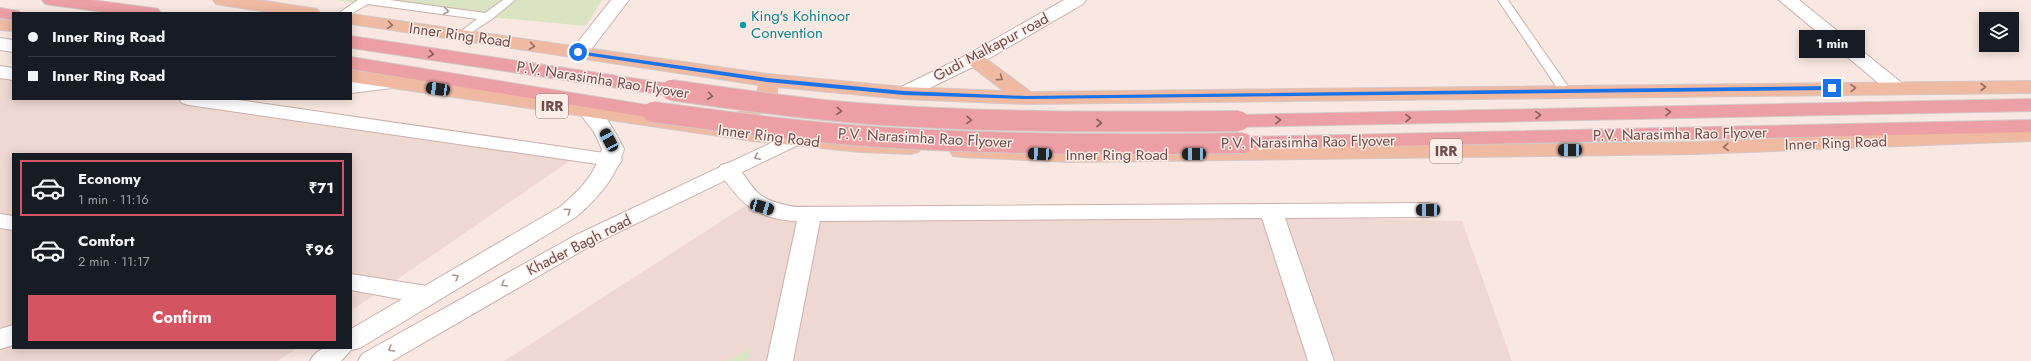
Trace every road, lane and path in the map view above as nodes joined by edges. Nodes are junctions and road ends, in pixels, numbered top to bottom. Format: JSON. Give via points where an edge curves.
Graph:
{"nodes":[{"id":1,"x":51,"y":0,"type":"edge"},
{"id":2,"x":222,"y":0,"type":"edge"},
{"id":3,"x":366,"y":0,"type":"edge"},
{"id":4,"x":510,"y":0,"type":"edge"},
{"id":5,"x":620,"y":0,"type":"edge"},
{"id":6,"x":1077,"y":0,"type":"edge"},
{"id":7,"x":1503,"y":0,"type":"edge"},
{"id":8,"x":1788,"y":0,"type":"edge"},
{"id":9,"x":144,"y":12,"type":"edge"},
{"id":10,"x":304,"y":12,"type":"edge"},
{"id":11,"x":347,"y":12,"type":"edge"},
{"id":12,"x":0,"y":13,"type":"edge"},
{"id":13,"x":12,"y":14,"type":"edge"},
{"id":14,"x":488,"y":16,"type":"junction"},
{"id":15,"x":352,"y":19,"type":"edge"},
{"id":16,"x":0,"y":25,"type":"edge"},
{"id":17,"x":12,"y":26,"type":"edge"},
{"id":18,"x":463,"y":35,"type":"junction"},
{"id":19,"x":352,"y":42,"type":"edge"},
{"id":20,"x":0,"y":44,"type":"edge"},
{"id":21,"x":12,"y":46,"type":"edge"},
{"id":22,"x":578,"y":52,"type":"junction"},
{"id":23,"x":974,"y":59,"type":"junction"},
{"id":24,"x":352,"y":63,"type":"edge"},
{"id":25,"x":0,"y":72,"type":"edge"},
{"id":26,"x":12,"y":74,"type":"edge"},
{"id":27,"x":352,"y":76,"type":"edge"},
{"id":28,"x":767,"y":80,"type":"junction"},
{"id":29,"x":393,"y":83,"type":"junction"},
{"id":30,"x":2031,"y":86,"type":"edge"},
{"id":31,"x":352,"y":87,"type":"edge"},
{"id":32,"x":1895,"y":87,"type":"junction"},
{"id":33,"x":1566,"y":92,"type":"junction"},
{"id":34,"x":904,"y":93,"type":"junction"},
{"id":35,"x":1026,"y":98,"type":"junction"},
{"id":36,"x":196,"y":100,"type":"edge"},
{"id":37,"x":2031,"y":105,"type":"edge"},
{"id":38,"x":588,"y":111,"type":"junction"},
{"id":39,"x":2031,"y":126,"type":"edge"},
{"id":40,"x":712,"y":129,"type":"junction"},
{"id":41,"x":2031,"y":135,"type":"edge"},
{"id":42,"x":793,"y":140,"type":"junction"},
{"id":43,"x":611,"y":160,"type":"junction"},
{"id":44,"x":729,"y":170,"type":"junction"},
{"id":45,"x":1428,"y":210,"type":"dead end"},
{"id":46,"x":1271,"y":211,"type":"junction"},
{"id":47,"x":810,"y":214,"type":"junction"},
{"id":48,"x":0,"y":221,"type":"edge"},
{"id":49,"x":12,"y":223,"type":"edge"},
{"id":50,"x":352,"y":282,"type":"edge"},
{"id":51,"x":427,"y":295,"type":"junction"},
{"id":52,"x":12,"y":334,"type":"edge"},
{"id":53,"x":0,"y":340,"type":"edge"},
{"id":54,"x":352,"y":340,"type":"edge"},
{"id":55,"x":338,"y":349,"type":"edge"},
{"id":56,"x":323,"y":361,"type":"edge"},
{"id":57,"x":371,"y":361,"type":"edge"},
{"id":58,"x":780,"y":361,"type":"edge"},
{"id":59,"x":1322,"y":361,"type":"edge"}],
"edges":[{"from":1,"to":9,"type":"highway"},
{"from":2,"to":10,"type":"main road"},
{"from":3,"to":11,"type":"lane"},
{"from":3,"to":14,"type":"lane","one_way":true},
{"from":4,"to":14,"type":"lane"},
{"from":5,"to":22,"type":"street"},
{"from":6,"to":23,"type":"street","name":"Gudi Malkapur road"},
{"from":7,"to":33,"type":"lane"},
{"from":8,"to":32,"type":"street"},
{"from":12,"to":13,"type":"highway"},
{"from":14,"to":18,"type":"lane"},
{"from":15,"to":18,"type":"main road","name":"Inner Ring Road","one_way":true},
{"from":16,"to":17,"type":"main road"},
{"from":18,"to":22,"type":"main road","name":"Inner Ring Road","one_way":true},
{"from":19,"to":37,"type":"highway","name":"P.V. Narasimha Rao Flyover","one_way":true,"bridge":true,"via":[[739,100],[883,115],[963,120],[1247,121]]},
{"from":20,"to":21,"type":"street"},
{"from":22,"to":28,"type":"main road","name":"Inner Ring Road"},
{"from":23,"to":34,"type":"street","name":"Gudi Malkapur road"},
{"from":23,"to":35,"type":"main road","one_way":true},
{"from":24,"to":39,"type":"highway","name":"P.V. Narasimha Rao Flyover","bridge":true,"via":[[720,121],[876,137],[960,142],[1142,145]]},
{"from":25,"to":26,"type":"street"},
{"from":27,"to":29,"type":"main road","name":"Inner Ring Road","number":"IRR"},
{"from":28,"to":34,"type":"main road","name":"Inner Ring Road"},
{"from":28,"to":40,"type":"main road","via":[[767,94],[746,116]]},
{"from":29,"to":31,"type":"street"},
{"from":29,"to":38,"type":"main road","name":"Inner Ring Road","number":"IRR"},
{"from":32,"to":30,"type":"main road","name":"Inner Ring Road","one_way":true},
{"from":33,"to":32,"type":"main road","name":"Inner Ring Road","one_way":true},
{"from":33,"to":35,"type":"main road","name":"Inner Ring Road"},
{"from":34,"to":35,"type":"main road","name":"Inner Ring Road"},
{"from":36,"to":43,"type":"street"},
{"from":38,"to":40,"type":"main road","name":"Inner Ring Road","number":"IRR"},
{"from":38,"to":43,"type":"street","via":[[604,131],[613,148]]},
{"from":40,"to":42,"type":"main road","name":"Inner Ring Road","number":"IRR"},
{"from":41,"to":42,"type":"main road","name":"Inner Ring Road","number":"IRR","one_way":true,"via":[[1696,148],[1070,156],[860,146]]},
{"from":42,"to":44,"type":"street","name":"Khader Bagh road","one_way":true},
{"from":51,"to":43,"type":"street","one_way":true,"via":[[568,212],[585,199],[606,173]]},
{"from":44,"to":47,"type":"street","via":[[747,196],[762,207],[779,212]]},
{"from":44,"to":57,"type":"street","name":"Khader Bagh road","one_way":true,"via":[[584,240]]},
{"from":45,"to":46,"type":"street"},
{"from":46,"to":47,"type":"street"},
{"from":46,"to":59,"type":"street"},
{"from":47,"to":58,"type":"street"},
{"from":48,"to":49,"type":"street"},
{"from":50,"to":51,"type":"street"},
{"from":51,"to":54,"type":"street"},
{"from":52,"to":53,"type":"street"},
{"from":55,"to":56,"type":"street"}]}
